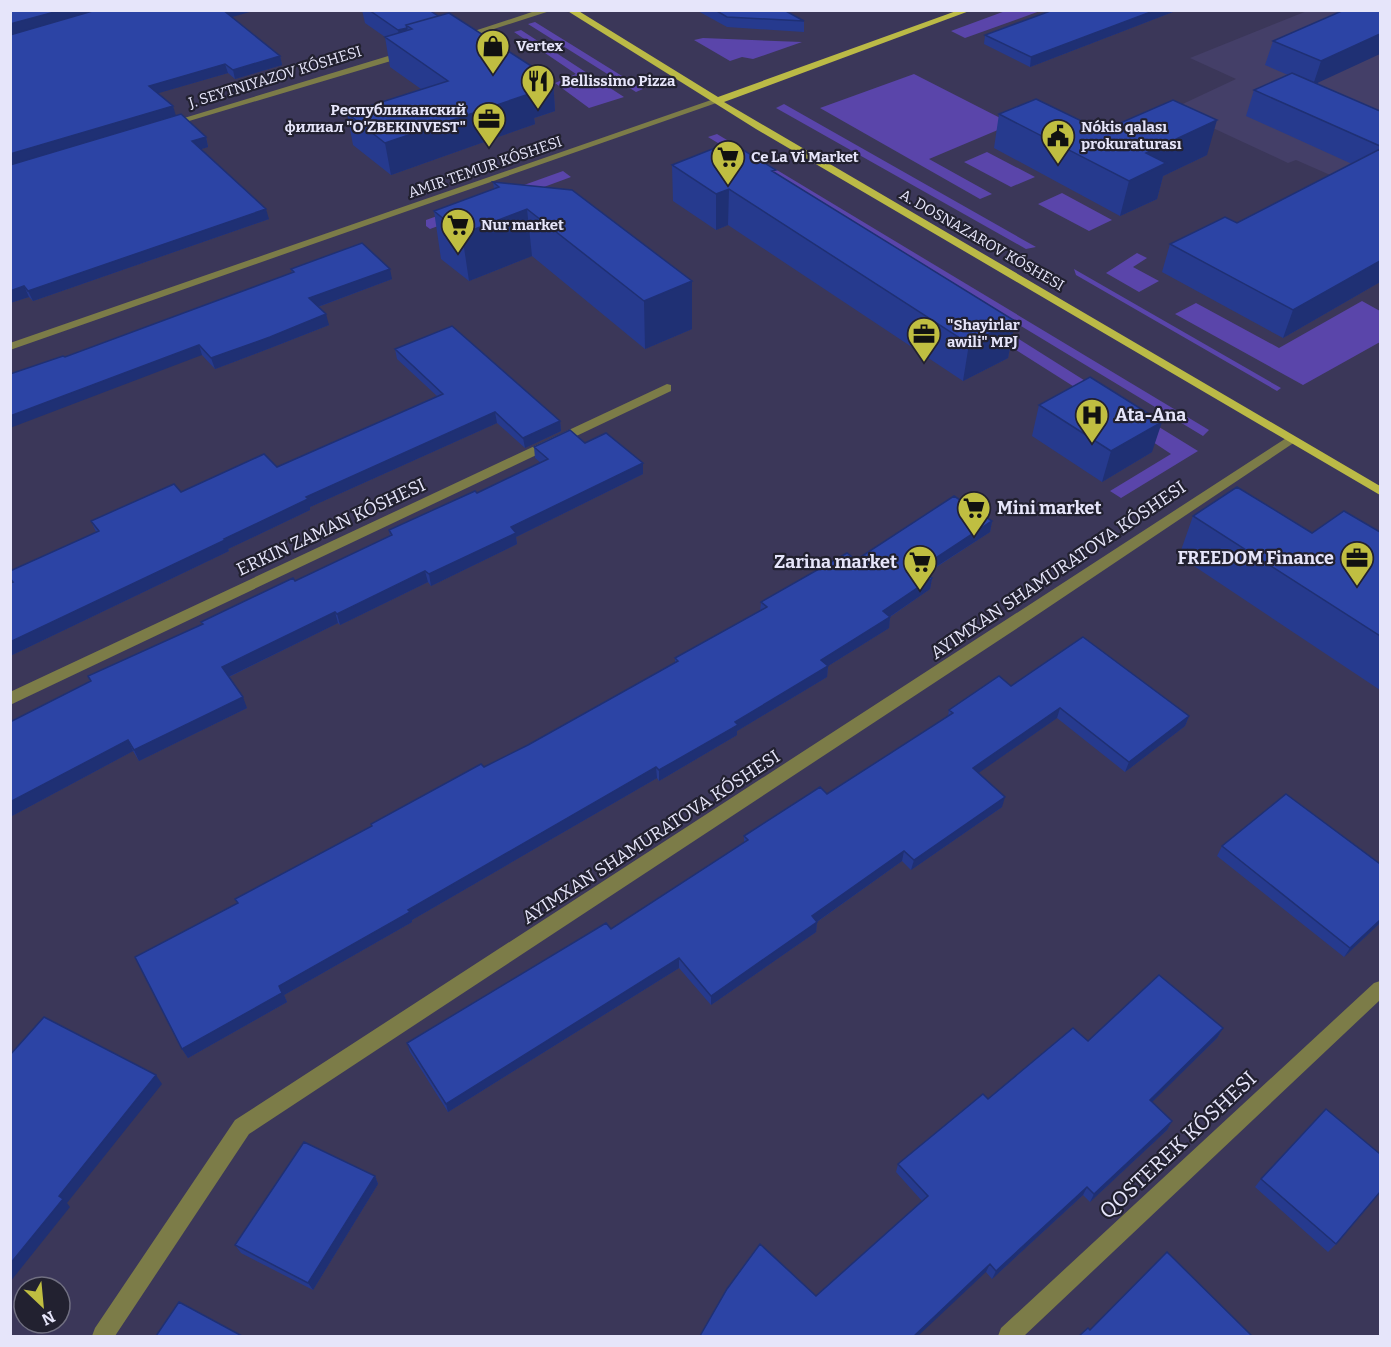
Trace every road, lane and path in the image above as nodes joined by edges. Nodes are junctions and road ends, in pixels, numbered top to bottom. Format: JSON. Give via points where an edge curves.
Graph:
{"nodes":[{"id":1,"x":549,"y":10,"type":"edge"},
{"id":2,"x":570,"y":10,"type":"edge"},
{"id":3,"x":968,"y":10,"type":"edge"},
{"id":4,"x":455,"y":39,"type":"edge"},
{"id":5,"x":421,"y":49,"type":"edge"},
{"id":6,"x":717,"y":101,"type":"junction"},
{"id":7,"x":159,"y":127,"type":"edge"},
{"id":8,"x":10,"y":347,"type":"edge"},
{"id":9,"x":667,"y":388,"type":"dead end"},
{"id":10,"x":1291,"y":439,"type":"junction"},
{"id":11,"x":1380,"y":491,"type":"edge"},
{"id":12,"x":10,"y":699,"type":"edge"},
{"id":13,"x":1380,"y":989,"type":"edge"},
{"id":14,"x":103,"y":1336,"type":"edge"},
{"id":15,"x":1009,"y":1336,"type":"edge"}],
"edges":[{"from":1,"to":4,"type":"street"},
{"from":2,"to":6,"type":"main road","name":"A. DOSNAZAROV KÓSHESI"},
{"from":3,"to":6,"type":"main road","name":"AMIR TEMUR KÓSHESI"},
{"from":5,"to":7,"type":"street","name":"J. SEYTNIYAZOV KÓSHESI"},
{"from":6,"to":8,"type":"street","name":"AMIR TEMUR KÓSHESI"},
{"from":6,"to":10,"type":"main road","name":"A. DOSNAZAROV KÓSHESI"},
{"from":9,"to":12,"type":"street","name":"ERKIN ZAMAN KÓSHESI"},
{"from":10,"to":11,"type":"main road","name":"A. DOSNAZAROV KÓSHESI"},
{"from":10,"to":14,"type":"street","via":[[243,1127]]},
{"from":13,"to":15,"type":"street","name":"QOSTEREK KÓSHESI"}]}
